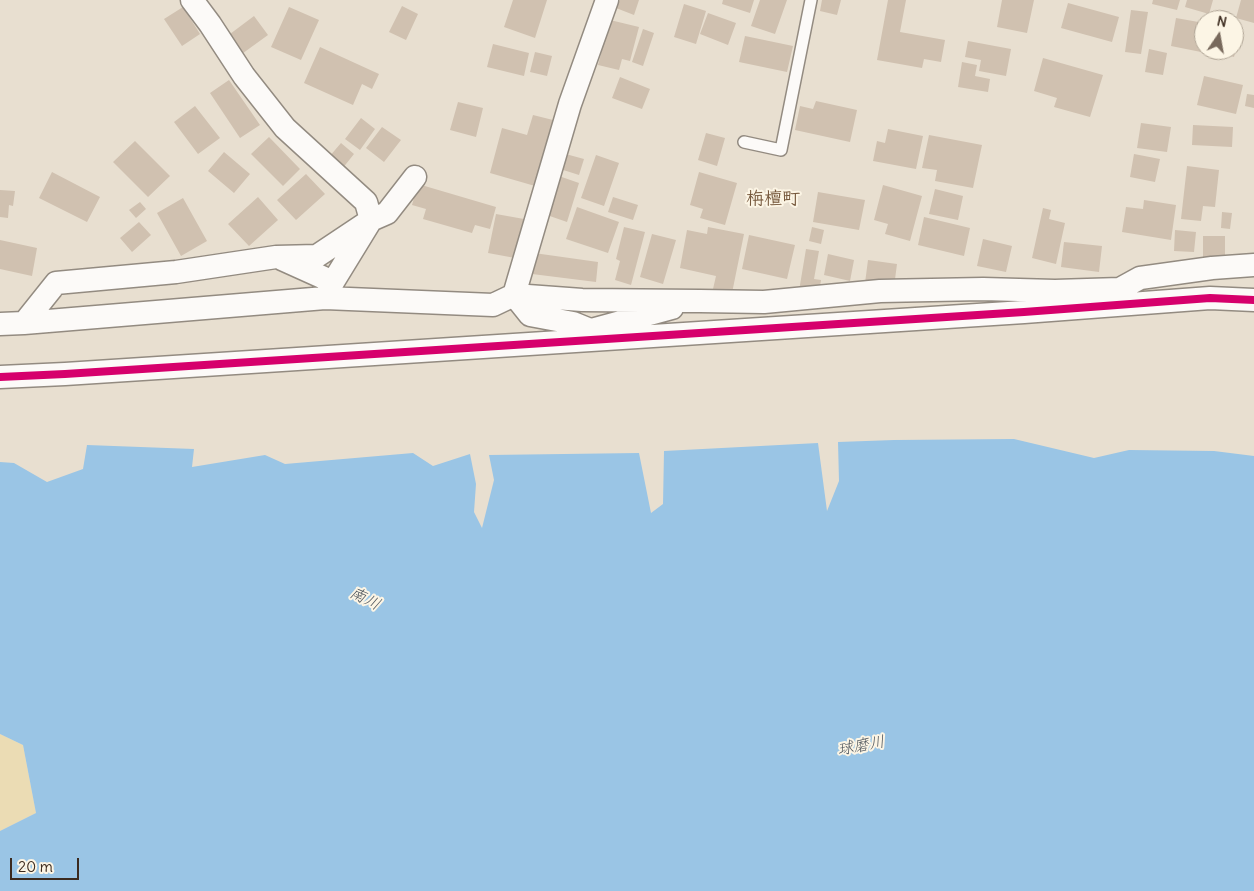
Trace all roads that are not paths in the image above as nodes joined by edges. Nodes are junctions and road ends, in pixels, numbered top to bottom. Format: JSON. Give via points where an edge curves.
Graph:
{"nodes":[{"id":1,"x":192,"y":0,"type":"edge"},
{"id":2,"x":607,"y":0,"type":"edge"},
{"id":3,"x":811,"y":0,"type":"edge"},
{"id":4,"x":744,"y":142,"type":"dead end"},
{"id":5,"x":414,"y":177,"type":"dead end"},
{"id":6,"x":371,"y":220,"type":"junction"},
{"id":7,"x":276,"y":257,"type":"junction"},
{"id":8,"x":1254,"y":266,"type":"edge"},
{"id":9,"x":329,"y":290,"type":"junction"},
{"id":10,"x":514,"y":295,"type":"junction"},
{"id":11,"x":1254,"y":300,"type":"edge"},
{"id":12,"x":700,"y":301,"type":"junction"},
{"id":13,"x":24,"y":323,"type":"junction"},
{"id":14,"x":0,"y":324,"type":"edge"},
{"id":15,"x":591,"y":330,"type":"junction"},
{"id":16,"x":613,"y":339,"type":"junction"},
{"id":17,"x":0,"y":376,"type":"edge"}],
"edges":[{"from":1,"to":6,"type":"street","via":[[244,76],[285,128],[366,202]]},
{"from":2,"to":10,"type":"street","via":[[570,104]]},
{"from":3,"to":4,"type":"lane","via":[[781,150]]},
{"from":5,"to":6,"type":"street","via":[[387,214]]},
{"from":6,"to":7,"type":"street","via":[[317,256]]},
{"from":6,"to":9,"type":"street"},
{"from":7,"to":9,"type":"street"},
{"from":7,"to":13,"type":"street","via":[[176,272],[56,283]]},
{"from":8,"to":12,"type":"street","via":[[1140,278],[1120,289],[880,291],[764,302]]},
{"from":9,"to":10,"type":"street","via":[[493,305]]},
{"from":9,"to":13,"type":"street"},
{"from":10,"to":12,"type":"street","via":[[582,300]]},
{"from":10,"to":15,"type":"street","via":[[530,315],[573,322]]},
{"from":11,"to":16,"type":"street","via":[[1210,298]]},
{"from":12,"to":15,"type":"street"},
{"from":13,"to":14,"type":"street"},
{"from":15,"to":16,"type":"street"},
{"from":16,"to":17,"type":"street"}]}
